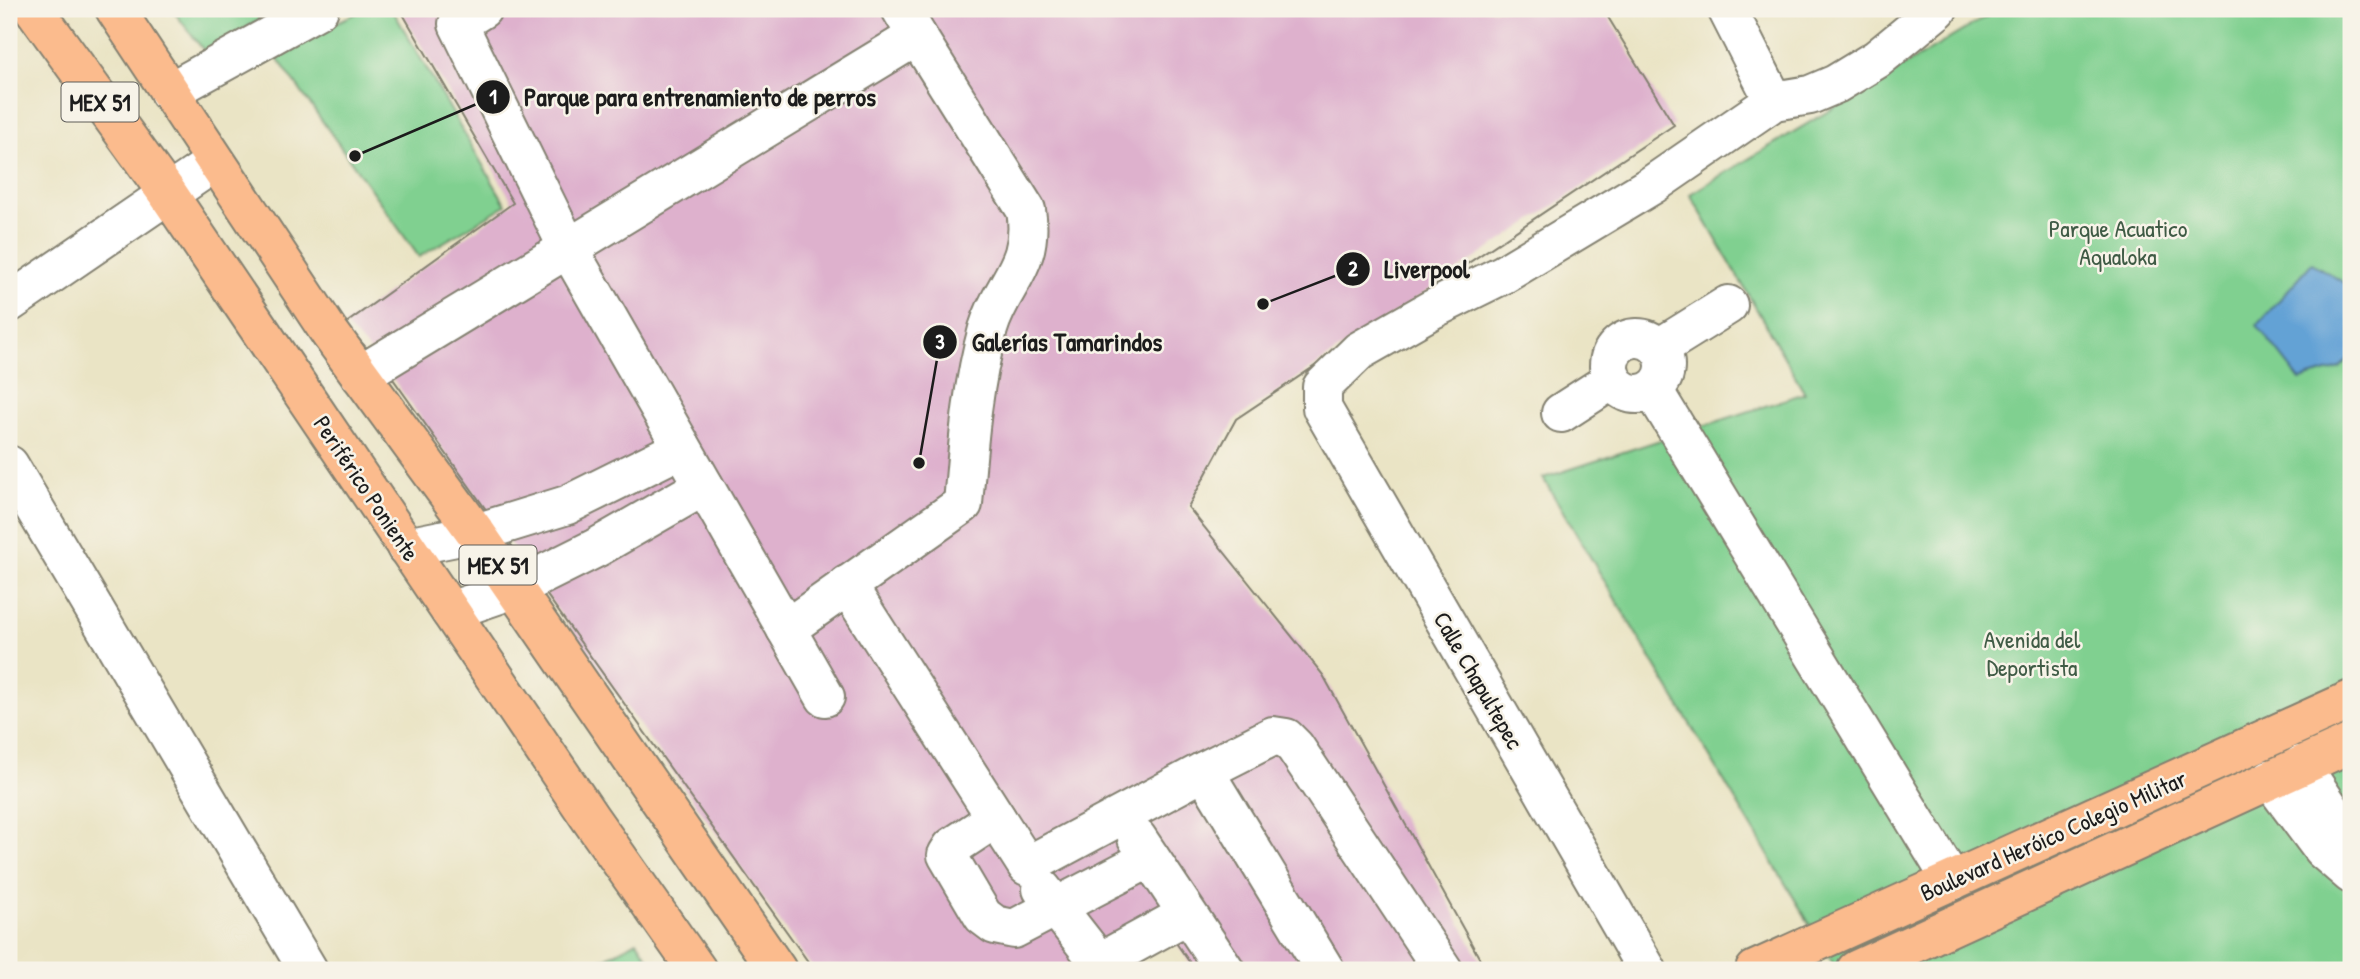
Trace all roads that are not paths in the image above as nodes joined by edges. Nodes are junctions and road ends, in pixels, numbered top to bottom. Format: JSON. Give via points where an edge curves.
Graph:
{"nodes":[{"id":1,"x":34,"y":9,"type":"edge"},
{"id":2,"x":115,"y":9,"type":"edge"},
{"id":3,"x":319,"y":9,"type":"edge"},
{"id":4,"x":482,"y":9,"type":"edge"},
{"id":5,"x":1727,"y":9,"type":"edge"},
{"id":6,"x":1938,"y":9,"type":"edge"},
{"id":7,"x":909,"y":22,"type":"edge"},
{"id":8,"x":169,"y":92,"type":"junction"},
{"id":9,"x":1774,"y":101,"type":"junction"},
{"id":10,"x":215,"y":162,"type":"junction"},
{"id":11,"x":168,"y":194,"type":"junction"},
{"id":12,"x":568,"y":248,"type":"junction"},
{"id":13,"x":9,"y":303,"type":"edge"},
{"id":14,"x":1728,"y":305,"type":"dead end"},
{"id":15,"x":1659,"y":348,"type":"junction"},
{"id":16,"x":360,"y":375,"type":"junction"},
{"id":17,"x":1612,"y":380,"type":"junction"},
{"id":18,"x":1653,"y":390,"type":"junction"},
{"id":19,"x":1561,"y":412,"type":"dead end"},
{"id":20,"x":682,"y":448,"type":"junction"},
{"id":21,"x":9,"y":465,"type":"edge"},
{"id":22,"x":704,"y":486,"type":"junction"},
{"id":23,"x":476,"y":533,"type":"junction"},
{"id":24,"x":406,"y":547,"type":"junction"},
{"id":25,"x":847,"y":586,"type":"junction"},
{"id":26,"x":514,"y":589,"type":"junction"},
{"id":27,"x":450,"y":611,"type":"junction"},
{"id":28,"x":786,"y":629,"type":"junction"},
{"id":29,"x":825,"y":697,"type":"dead end"},
{"id":30,"x":2351,"y":701,"type":"edge"},
{"id":31,"x":2351,"y":743,"type":"edge"},
{"id":32,"x":1204,"y":771,"type":"junction"},
{"id":33,"x":2286,"y":772,"type":"junction"},
{"id":34,"x":1123,"y":815,"type":"junction"},
{"id":35,"x":996,"y":818,"type":"junction"},
{"id":36,"x":1150,"y":858,"type":"junction"},
{"id":37,"x":2351,"y":859,"type":"edge"},
{"id":38,"x":1027,"y":866,"type":"junction"},
{"id":39,"x":2351,"y":874,"type":"edge"},
{"id":40,"x":1952,"y":881,"type":"junction"},
{"id":41,"x":1055,"y":908,"type":"junction"},
{"id":42,"x":1186,"y":915,"type":"junction"},
{"id":43,"x":308,"y":970,"type":"edge"},
{"id":44,"x":697,"y":970,"type":"edge"},
{"id":45,"x":777,"y":970,"type":"edge"},
{"id":46,"x":1225,"y":970,"type":"edge"},
{"id":47,"x":1325,"y":970,"type":"edge"},
{"id":48,"x":1443,"y":970,"type":"edge"},
{"id":49,"x":1647,"y":970,"type":"edge"},
{"id":50,"x":1755,"y":970,"type":"edge"},
{"id":51,"x":1856,"y":970,"type":"edge"}],
"edges":[{"from":1,"to":11,"type":"main road","name":"Periférico Poniente","number":"MEX 51"},
{"from":2,"to":8,"type":"main road","number":"MEX 51"},
{"from":3,"to":8,"type":"street"},
{"from":4,"to":12,"type":"street","via":[[458,24]]},
{"from":5,"to":9,"type":"street"},
{"from":6,"to":9,"type":"street","via":[[1836,84],[1810,95]]},
{"from":7,"to":12,"type":"street"},
{"from":7,"to":25,"type":"street","via":[[1026,210],[1027,251],[989,326],[974,386],[963,504]]},
{"from":8,"to":10,"type":"main road","number":"MEX 51"},
{"from":9,"to":49,"type":"street","name":"Calle Chapultepec","via":[[1652,185],[1527,261],[1359,351],[1322,387],[1322,408]]},
{"from":10,"to":11,"type":"street"},
{"from":10,"to":16,"type":"main road","number":"MEX 51"},
{"from":11,"to":13,"type":"street"},
{"from":11,"to":24,"type":"main road","name":"Periférico Poniente","number":"MEX 51"},
{"from":12,"to":16,"type":"street"},
{"from":12,"to":20,"type":"street"},
{"from":14,"to":15,"type":"street"},
{"from":15,"to":17,"type":"street","via":[[1639,337],[1616,346],[1610,356]]},
{"from":15,"to":18,"type":"street","via":[[1666,370]]},
{"from":16,"to":23,"type":"main road","number":"MEX 51"},
{"from":17,"to":18,"type":"street","via":[[1630,394]]},
{"from":17,"to":19,"type":"street"},
{"from":18,"to":40,"type":"street"},
{"from":20,"to":22,"type":"street"},
{"from":20,"to":23,"type":"street","via":[[567,505]]},
{"from":21,"to":43,"type":"street"},
{"from":22,"to":26,"type":"street"},
{"from":22,"to":28,"type":"street"},
{"from":23,"to":24,"type":"street"},
{"from":23,"to":26,"type":"main road","number":"MEX 51"},
{"from":24,"to":27,"type":"main road","name":"Periférico Poniente","number":"MEX 51"},
{"from":25,"to":28,"type":"street"},
{"from":25,"to":35,"type":"street"},
{"from":26,"to":27,"type":"street"},
{"from":26,"to":45,"type":"main road","number":"MEX 51"},
{"from":27,"to":44,"type":"main road","name":"Periférico Poniente","number":"MEX 51"},
{"from":28,"to":29,"type":"street"},
{"from":30,"to":40,"type":"main road","name":"Boulevard Heróico Colegio Militar"},
{"from":31,"to":33,"type":"main road","name":"Boulevard Heróico Colegio Militar"},
{"from":32,"to":34,"type":"street"},
{"from":32,"to":47,"type":"street"},
{"from":32,"to":48,"type":"street","via":[[1273,736],[1286,738]]},
{"from":33,"to":37,"type":"street","via":[[2347,834]]},
{"from":33,"to":39,"type":"street","via":[[2322,849]]},
{"from":33,"to":51,"type":"main road","name":"Boulevard Heróico Colegio Militar"},
{"from":34,"to":36,"type":"street"},
{"from":34,"to":38,"type":"street"},
{"from":35,"to":38,"type":"street"},
{"from":35,"to":41,"type":"street","via":[[947,855],[983,916],[995,925],[1014,929]]},
{"from":36,"to":41,"type":"street"},
{"from":36,"to":42,"type":"street"},
{"from":38,"to":41,"type":"street"},
{"from":40,"to":50,"type":"main road","name":"Boulevard Heróico Colegio Militar"},
{"from":41,"to":42,"type":"street","via":[[1090,953],[1104,960]]},
{"from":42,"to":46,"type":"street"}]}
